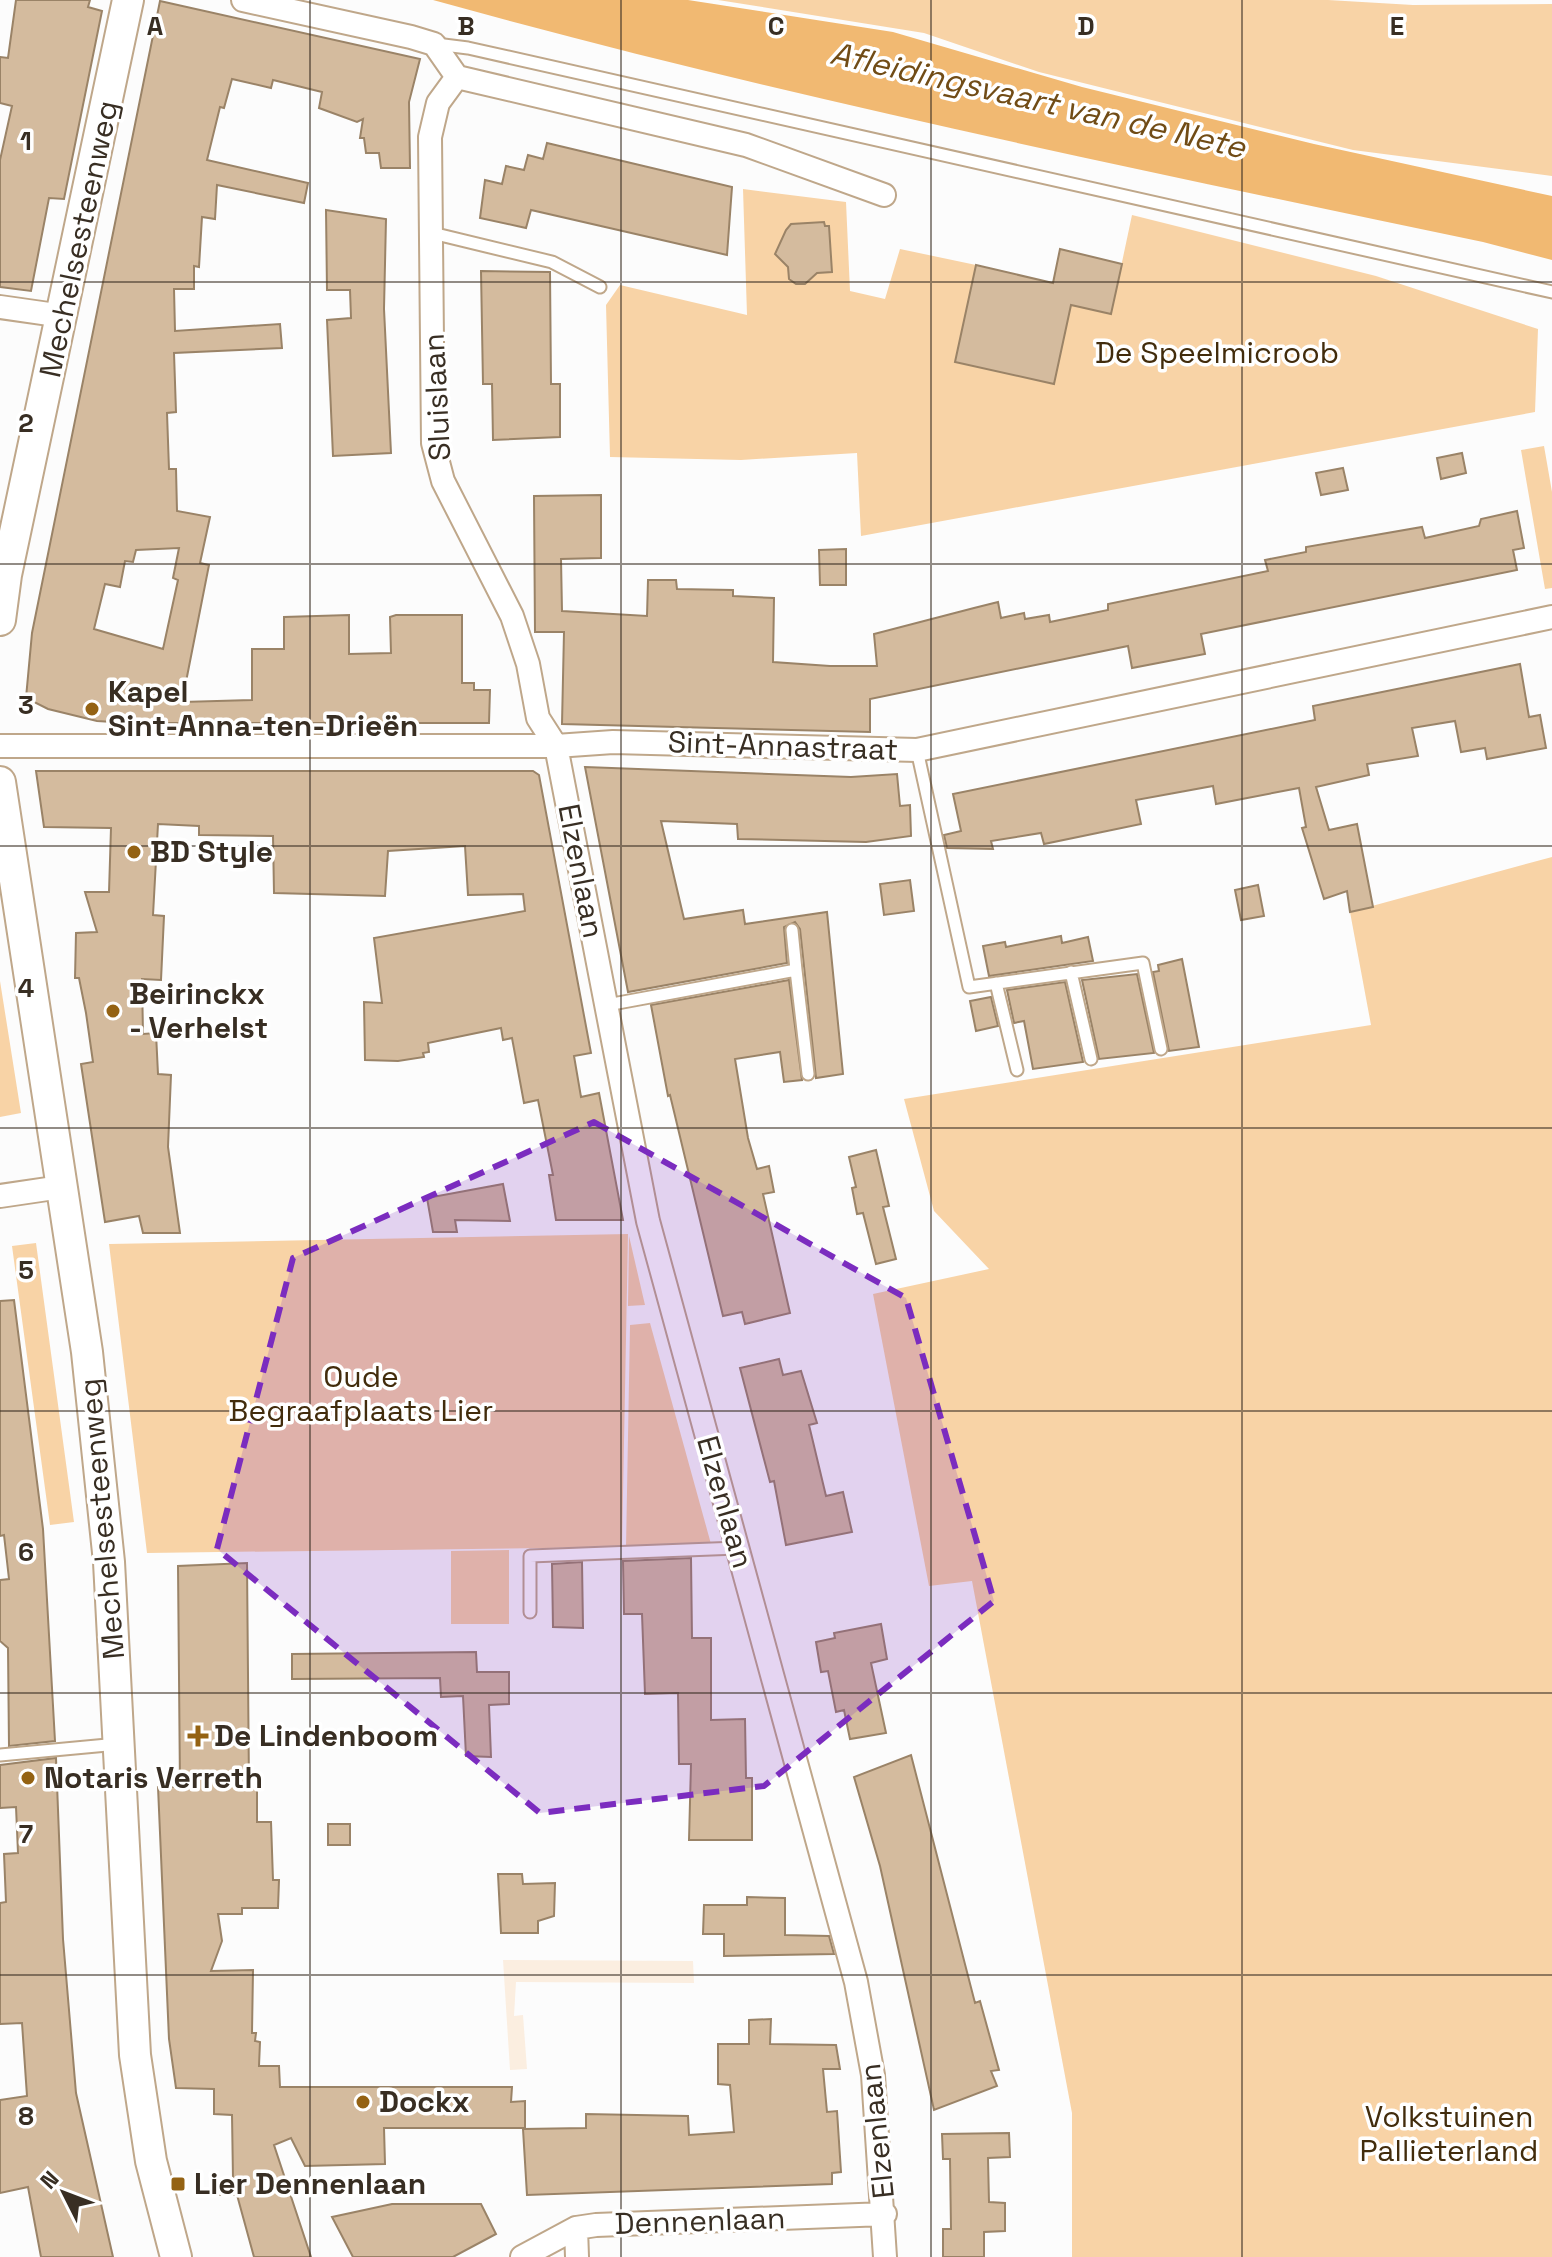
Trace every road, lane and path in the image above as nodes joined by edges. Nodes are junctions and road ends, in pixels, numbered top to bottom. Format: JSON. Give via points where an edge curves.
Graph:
{"nodes":[{"id":1,"x":128,"y":0,"type":"edge"},
{"id":2,"x":243,"y":0,"type":"edge"},
{"id":3,"x":434,"y":44,"type":"junction"},
{"id":4,"x":457,"y":77,"type":"junction"},
{"id":5,"x":884,"y":195,"type":"dead end"},
{"id":6,"x":432,"y":233,"type":"junction"},
{"id":7,"x":600,"y":287,"type":"dead end"},
{"id":8,"x":1552,"y":292,"type":"edge"},
{"id":9,"x":0,"y":307,"type":"edge"},
{"id":10,"x":63,"y":316,"type":"junction"},
{"id":11,"x":1552,"y":617,"type":"edge"},
{"id":12,"x":0,"y":620,"type":"edge"},
{"id":13,"x":0,"y":746,"type":"edge"},
{"id":14,"x":556,"y":746,"type":"junction"},
{"id":15,"x":917,"y":750,"type":"junction"},
{"id":16,"x":0,"y":782,"type":"edge"},
{"id":17,"x":792,"y":930,"type":"dead end"},
{"id":18,"x":796,"y":970,"type":"junction"},
{"id":19,"x":1071,"y":972,"type":"junction"},
{"id":20,"x":996,"y":983,"type":"junction"},
{"id":21,"x":607,"y":1005,"type":"junction"},
{"id":22,"x":1161,"y":1049,"type":"dead end"},
{"id":23,"x":1091,"y":1059,"type":"dead end"},
{"id":24,"x":1017,"y":1070,"type":"dead end"},
{"id":25,"x":808,"y":1074,"type":"dead end"},
{"id":26,"x":61,"y":1187,"type":"junction"},
{"id":27,"x":0,"y":1196,"type":"edge"},
{"id":28,"x":738,"y":1548,"type":"junction"},
{"id":29,"x":530,"y":1612,"type":"dead end"},
{"id":30,"x":119,"y":1744,"type":"junction"},
{"id":31,"x":0,"y":1755,"type":"edge"},
{"id":32,"x":885,"y":2214,"type":"junction"},
{"id":33,"x":576,"y":2228,"type":"junction"},
{"id":34,"x":176,"y":2257,"type":"edge"},
{"id":35,"x":522,"y":2257,"type":"edge"},
{"id":36,"x":577,"y":2257,"type":"edge"},
{"id":37,"x":885,"y":2257,"type":"edge"}],
"edges":[{"from":1,"to":10,"type":"street","name":"Mechelsesteenweg"},
{"from":2,"to":3,"type":"street"},
{"from":3,"to":4,"type":"street"},
{"from":3,"to":8,"type":"lane"},
{"from":4,"to":5,"type":"street","via":[[746,145]]},
{"from":4,"to":6,"type":"street","name":"Sluislaan","via":[[433,118]]},
{"from":6,"to":7,"type":"lane","via":[[552,262]]},
{"from":6,"to":14,"type":"street","name":"Sluislaan","via":[[438,466],[512,616],[538,718]]},
{"from":9,"to":10,"type":"street"},
{"from":10,"to":12,"type":"street","name":"Mechelsesteenweg"},
{"from":11,"to":15,"type":"street","name":"Sint-Annastraat"},
{"from":13,"to":14,"type":"street","name":"Sint-Annastraat"},
{"from":14,"to":15,"type":"street","name":"Sint-Annastraat","via":[[613,742]]},
{"from":14,"to":21,"type":"street","name":"Elzenlaan"},
{"from":15,"to":20,"type":"lane","via":[[969,987]]},
{"from":16,"to":26,"type":"street","name":"Mechelsesteenweg"},
{"from":17,"to":18,"type":"lane"},
{"from":18,"to":21,"type":"lane"},
{"from":18,"to":25,"type":"lane"},
{"from":19,"to":20,"type":"lane"},
{"from":19,"to":22,"type":"lane","via":[[1143,963]]},
{"from":19,"to":23,"type":"lane"},
{"from":20,"to":24,"type":"lane"},
{"from":21,"to":28,"type":"street","name":"Elzenlaan","via":[[648,1221]]},
{"from":26,"to":27,"type":"street"},
{"from":26,"to":30,"type":"street","name":"Mechelsesteenweg","via":[[89,1367],[109,1562]]},
{"from":28,"to":29,"type":"lane","via":[[530,1556]]},
{"from":28,"to":32,"type":"street","name":"Elzenlaan","via":[[856,1982],[873,2075]]},
{"from":30,"to":31,"type":"lane"},
{"from":30,"to":34,"type":"street","name":"Mechelsesteenweg","via":[[135,2055],[151,2161]]},
{"from":32,"to":33,"type":"street","name":"Dennenlaan"},
{"from":32,"to":37,"type":"street","name":"Elzenlaan"},
{"from":33,"to":35,"type":"street","name":"Dennenlaan"},
{"from":33,"to":36,"type":"street"}]}
